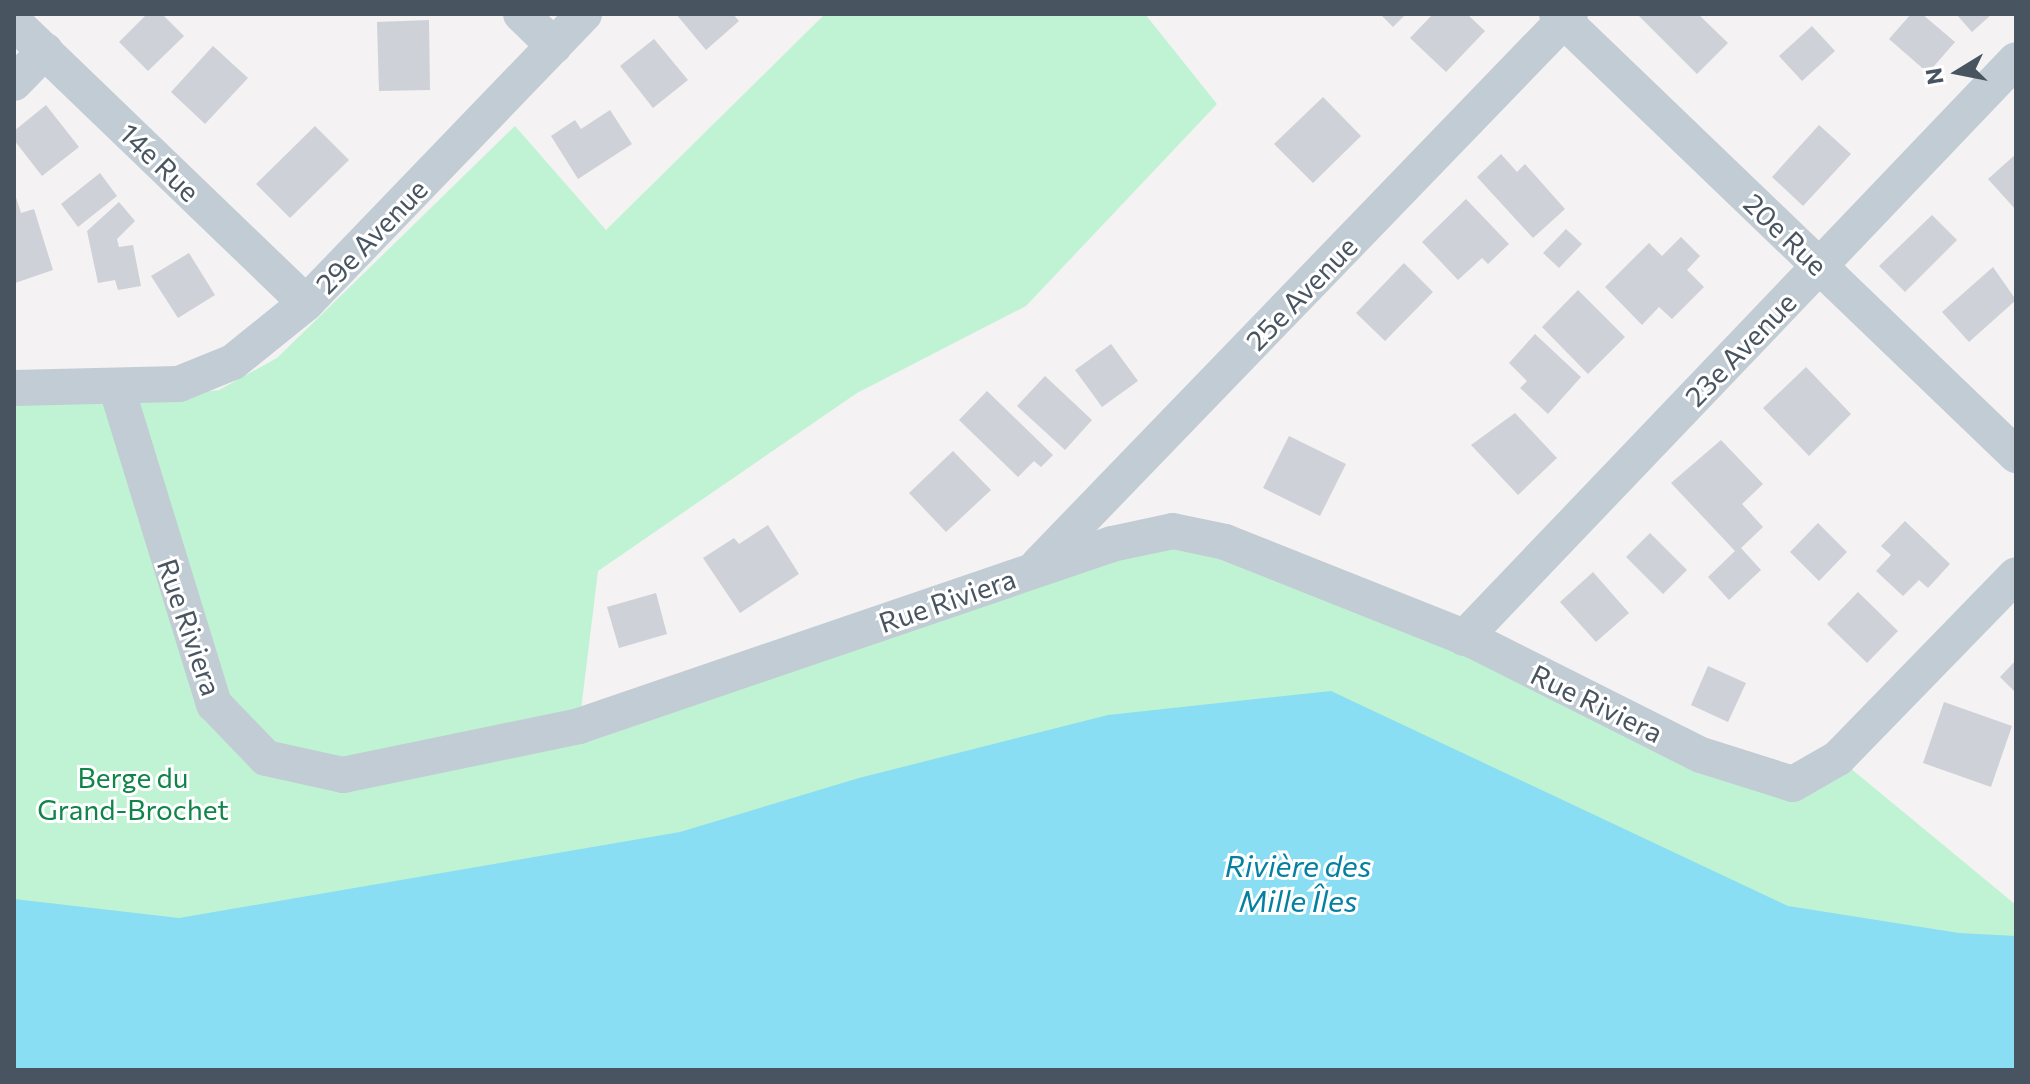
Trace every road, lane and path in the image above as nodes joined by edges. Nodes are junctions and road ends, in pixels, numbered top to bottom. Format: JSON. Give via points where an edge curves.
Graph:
{"nodes":[{"id":1,"x":521,"y":14,"type":"edge"},
{"id":2,"x":584,"y":14,"type":"edge"},
{"id":3,"x":1564,"y":16,"type":"edge"},
{"id":4,"x":14,"y":22,"type":"edge"},
{"id":5,"x":554,"y":46,"type":"junction"},
{"id":6,"x":45,"y":51,"type":"junction"},
{"id":7,"x":2016,"y":60,"type":"edge"},
{"id":8,"x":14,"y":83,"type":"edge"},
{"id":9,"x":1819,"y":266,"type":"junction"},
{"id":10,"x":306,"y":303,"type":"junction"},
{"id":11,"x":14,"y":388,"type":"edge"},
{"id":12,"x":117,"y":389,"type":"junction"},
{"id":13,"x":2016,"y":455,"type":"edge"},
{"id":14,"x":1032,"y":571,"type":"junction"},
{"id":15,"x":2016,"y":575,"type":"edge"},
{"id":16,"x":1464,"y":638,"type":"junction"}],
"edges":[{"from":1,"to":5,"type":"street"},
{"from":2,"to":5,"type":"street","name":"29e Avenue"},
{"from":3,"to":9,"type":"street","name":"20e Rue"},
{"from":3,"to":14,"type":"street","name":"25e Avenue"},
{"from":4,"to":6,"type":"street","name":"14e Rue"},
{"from":5,"to":10,"type":"street","name":"29e Avenue"},
{"from":6,"to":8,"type":"street"},
{"from":6,"to":10,"type":"street","name":"14e Rue"},
{"from":7,"to":9,"type":"street","name":"23e Avenue"},
{"from":9,"to":13,"type":"street","name":"20e Rue"},
{"from":9,"to":16,"type":"street","name":"23e Avenue"},
{"from":10,"to":12,"type":"street","name":"29e Avenue","via":[[233,362],[179,384]]},
{"from":11,"to":12,"type":"street"},
{"from":12,"to":14,"type":"street","name":"Rue Riviera","via":[[214,704],[266,758],[343,775],[579,726]]},
{"from":14,"to":16,"type":"street","name":"Rue Riviera","via":[[1112,544],[1173,531],[1225,542]]},
{"from":15,"to":16,"type":"street","name":"Rue Riviera","via":[[1838,758],[1793,784],[1701,755]]}]}
